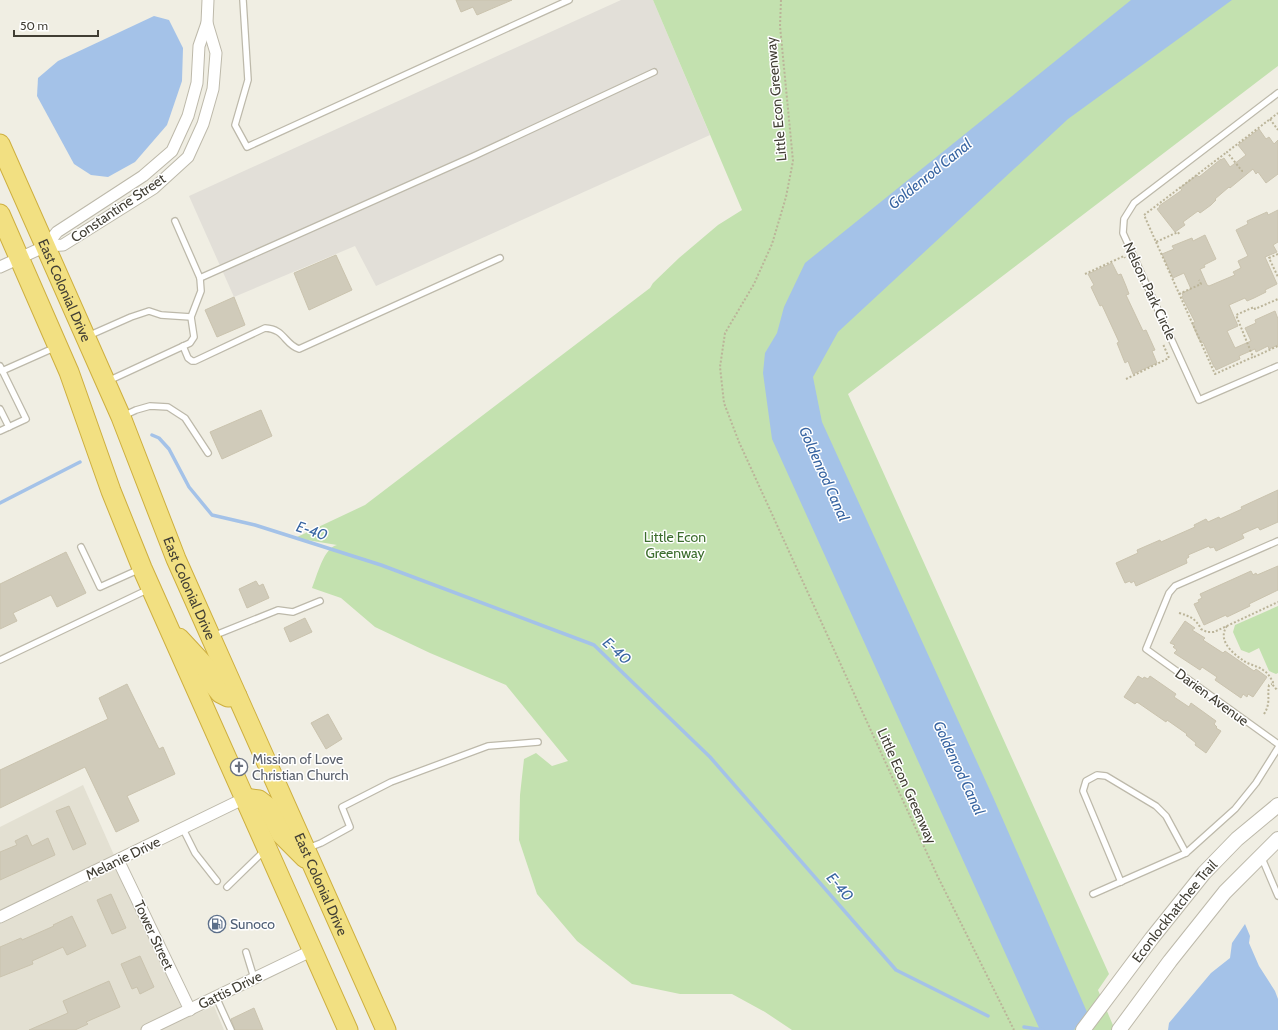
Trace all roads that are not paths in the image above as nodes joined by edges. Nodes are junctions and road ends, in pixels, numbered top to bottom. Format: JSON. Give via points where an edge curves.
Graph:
{"nodes":[{"id":1,"x":208,"y":0,"type":"edge"},
{"id":2,"x":243,"y":0,"type":"edge"},
{"id":3,"x":569,"y":0,"type":"edge"},
{"id":4,"x":206,"y":23,"type":"junction"},
{"id":5,"x":654,"y":72,"type":"dead end"},
{"id":6,"x":1278,"y":93,"type":"edge"},
{"id":7,"x":0,"y":144,"type":"edge"},
{"id":8,"x":0,"y":214,"type":"edge"},
{"id":9,"x":175,"y":221,"type":"dead end"},
{"id":10,"x":46,"y":246,"type":"junction"},
{"id":11,"x":20,"y":258,"type":"junction"},
{"id":12,"x":500,"y":258,"type":"dead end"},
{"id":13,"x":0,"y":267,"type":"edge"},
{"id":14,"x":200,"y":278,"type":"junction"},
{"id":15,"x":191,"y":318,"type":"junction"},
{"id":16,"x":86,"y":337,"type":"junction"},
{"id":17,"x":58,"y":346,"type":"junction"},
{"id":18,"x":182,"y":346,"type":"junction"},
{"id":19,"x":1278,"y":366,"type":"edge"},
{"id":20,"x":1,"y":369,"type":"edge"},
{"id":21,"x":106,"y":382,"type":"junction"},
{"id":22,"x":0,"y":409,"type":"edge"},
{"id":23,"x":121,"y":417,"type":"junction"},
{"id":24,"x":9,"y":427,"type":"junction"},
{"id":25,"x":0,"y":431,"type":"edge"},
{"id":26,"x":208,"y":454,"type":"dead end"},
{"id":27,"x":1278,"y":541,"type":"edge"},
{"id":28,"x":81,"y":547,"type":"dead end"},
{"id":29,"x":142,"y":568,"type":"junction"},
{"id":30,"x":151,"y":588,"type":"junction"},
{"id":31,"x":320,"y":601,"type":"dead end"},
{"id":32,"x":167,"y":623,"type":"junction"},
{"id":33,"x":211,"y":637,"type":"junction"},
{"id":34,"x":0,"y":660,"type":"edge"},
{"id":35,"x":238,"y":696,"type":"junction"},
{"id":36,"x":538,"y":742,"type":"dead end"},
{"id":37,"x":1278,"y":744,"type":"edge"},
{"id":38,"x":1278,"y":748,"type":"edge"},
{"id":39,"x":245,"y":798,"type":"junction"},
{"id":40,"x":1278,"y":805,"type":"edge"},
{"id":41,"x":183,"y":829,"type":"junction"},
{"id":42,"x":1278,"y":839,"type":"edge"},
{"id":43,"x":268,"y":848,"type":"junction"},
{"id":44,"x":306,"y":849,"type":"junction"},
{"id":45,"x":1186,"y":853,"type":"junction"},
{"id":46,"x":1261,"y":856,"type":"junction"},
{"id":47,"x":118,"y":860,"type":"junction"},
{"id":48,"x":313,"y":866,"type":"junction"},
{"id":49,"x":216,"y":881,"type":"dead end"},
{"id":50,"x":1121,"y":882,"type":"junction"},
{"id":51,"x":227,"y":887,"type":"dead end"},
{"id":52,"x":1093,"y":894,"type":"dead end"},
{"id":53,"x":1278,"y":896,"type":"edge"},
{"id":54,"x":0,"y":917,"type":"edge"},
{"id":55,"x":313,"y":950,"type":"junction"},
{"id":56,"x":246,"y":952,"type":"dead end"},
{"id":57,"x":254,"y":978,"type":"junction"},
{"id":58,"x":216,"y":997,"type":"junction"},
{"id":59,"x":190,"y":1010,"type":"junction"},
{"id":60,"x":148,"y":1030,"type":"edge"},
{"id":61,"x":231,"y":1030,"type":"edge"},
{"id":62,"x":348,"y":1030,"type":"edge"},
{"id":63,"x":386,"y":1030,"type":"edge"},
{"id":64,"x":1083,"y":1030,"type":"edge"},
{"id":65,"x":1119,"y":1030,"type":"edge"}],
"edges":[{"from":1,"to":4,"type":"street","name":"Constantine Street"},
{"from":2,"to":3,"type":"lane","via":[[248,80],[235,125],[247,147]]},
{"from":4,"to":10,"type":"street","name":"Constantine Street","via":[[199,46],[197,83],[188,116],[172,151],[143,176],[57,232]]},
{"from":4,"to":10,"type":"street","name":"Constantine Street","via":[[216,53],[213,89],[203,124],[188,157],[154,188],[63,245]]},
{"from":5,"to":14,"type":"lane","via":[[474,156]]},
{"from":6,"to":19,"type":"lane","name":"Nelson Park Circle","via":[[1134,202],[1124,219],[1123,233],[1200,400]]},
{"from":7,"to":10,"type":"highway","name":"East Colonial Drive"},
{"from":8,"to":11,"type":"highway","name":"East Colonial Drive"},
{"from":9,"to":14,"type":"lane"},
{"from":10,"to":11,"type":"street","name":"Constantine Street"},
{"from":10,"to":16,"type":"highway","name":"East Colonial Drive"},
{"from":11,"to":13,"type":"street","name":"Constantine Street"},
{"from":11,"to":17,"type":"highway","name":"East Colonial Drive"},
{"from":12,"to":18,"type":"lane","via":[[299,349],[293,347],[274,328],[265,328],[195,361],[188,358]]},
{"from":14,"to":15,"type":"lane","via":[[201,291]]},
{"from":15,"to":16,"type":"lane","via":[[149,311]]},
{"from":15,"to":18,"type":"lane","via":[[194,337],[190,343]]},
{"from":16,"to":21,"type":"highway","name":"East Colonial Drive"},
{"from":17,"to":20,"type":"lane"},
{"from":17,"to":29,"type":"highway","name":"East Colonial Drive"},
{"from":18,"to":21,"type":"lane"},
{"from":20,"to":24,"type":"lane","via":[[26,419]]},
{"from":21,"to":23,"type":"highway","name":"East Colonial Drive"},
{"from":22,"to":24,"type":"lane"},
{"from":23,"to":26,"type":"lane","via":[[150,406],[168,407],[185,418]]},
{"from":23,"to":33,"type":"highway","name":"East Colonial Drive","via":[[176,559]]},
{"from":24,"to":25,"type":"lane"},
{"from":27,"to":37,"type":"lane","name":"Darien Avenue","via":[[1175,586],[1169,593],[1146,649]]},
{"from":28,"to":29,"type":"lane","via":[[100,588]]},
{"from":29,"to":30,"type":"highway","name":"East Colonial Drive"},
{"from":30,"to":32,"type":"highway","name":"East Colonial Drive"},
{"from":30,"to":34,"type":"lane"},
{"from":31,"to":33,"type":"lane","via":[[293,612],[278,610]]},
{"from":32,"to":35,"type":"highway","via":[[205,666],[220,693],[228,697]]},
{"from":32,"to":39,"type":"highway","name":"East Colonial Drive"},
{"from":33,"to":35,"type":"highway","name":"East Colonial Drive"},
{"from":35,"to":44,"type":"highway","name":"East Colonial Drive"},
{"from":36,"to":44,"type":"lane","via":[[488,746],[391,782],[342,807],[350,827]]},
{"from":38,"to":45,"type":"lane","via":[[1256,783],[1235,809]]},
{"from":39,"to":41,"type":"street","name":"Melanie Drive"},
{"from":39,"to":43,"type":"highway","name":"East Colonial Drive"},
{"from":39,"to":48,"type":"highway","via":[[259,800],[268,807],[280,834]]},
{"from":40,"to":64,"type":"street","name":"Econlockhatchee Trail","via":[[1237,839],[1204,873]]},
{"from":41,"to":47,"type":"street","name":"Melanie Drive"},
{"from":41,"to":49,"type":"lane","via":[[195,853]]},
{"from":42,"to":46,"type":"street","name":"Econlockhatchee Trail"},
{"from":43,"to":51,"type":"lane"},
{"from":43,"to":55,"type":"highway","name":"East Colonial Drive"},
{"from":44,"to":48,"type":"highway","name":"East Colonial Drive"},
{"from":45,"to":50,"type":"lane"},
{"from":45,"to":50,"type":"lane","via":[[1166,816],[1156,806],[1106,776],[1097,775],[1086,781],[1083,791]]},
{"from":46,"to":53,"type":"lane"},
{"from":46,"to":65,"type":"street","name":"Econlockhatchee Trail","via":[[1224,892]]},
{"from":47,"to":54,"type":"street","name":"Melanie Drive"},
{"from":47,"to":59,"type":"street","name":"Tower Street"},
{"from":48,"to":63,"type":"highway","name":"East Colonial Drive"},
{"from":50,"to":52,"type":"lane"},
{"from":55,"to":57,"type":"street","name":"Gattis Drive"},
{"from":55,"to":62,"type":"highway","name":"East Colonial Drive"},
{"from":56,"to":57,"type":"lane"},
{"from":57,"to":58,"type":"street","name":"Gattis Drive"},
{"from":58,"to":59,"type":"street","name":"Gattis Drive"},
{"from":58,"to":61,"type":"lane"},
{"from":59,"to":60,"type":"street","name":"Gattis Drive"}]}
